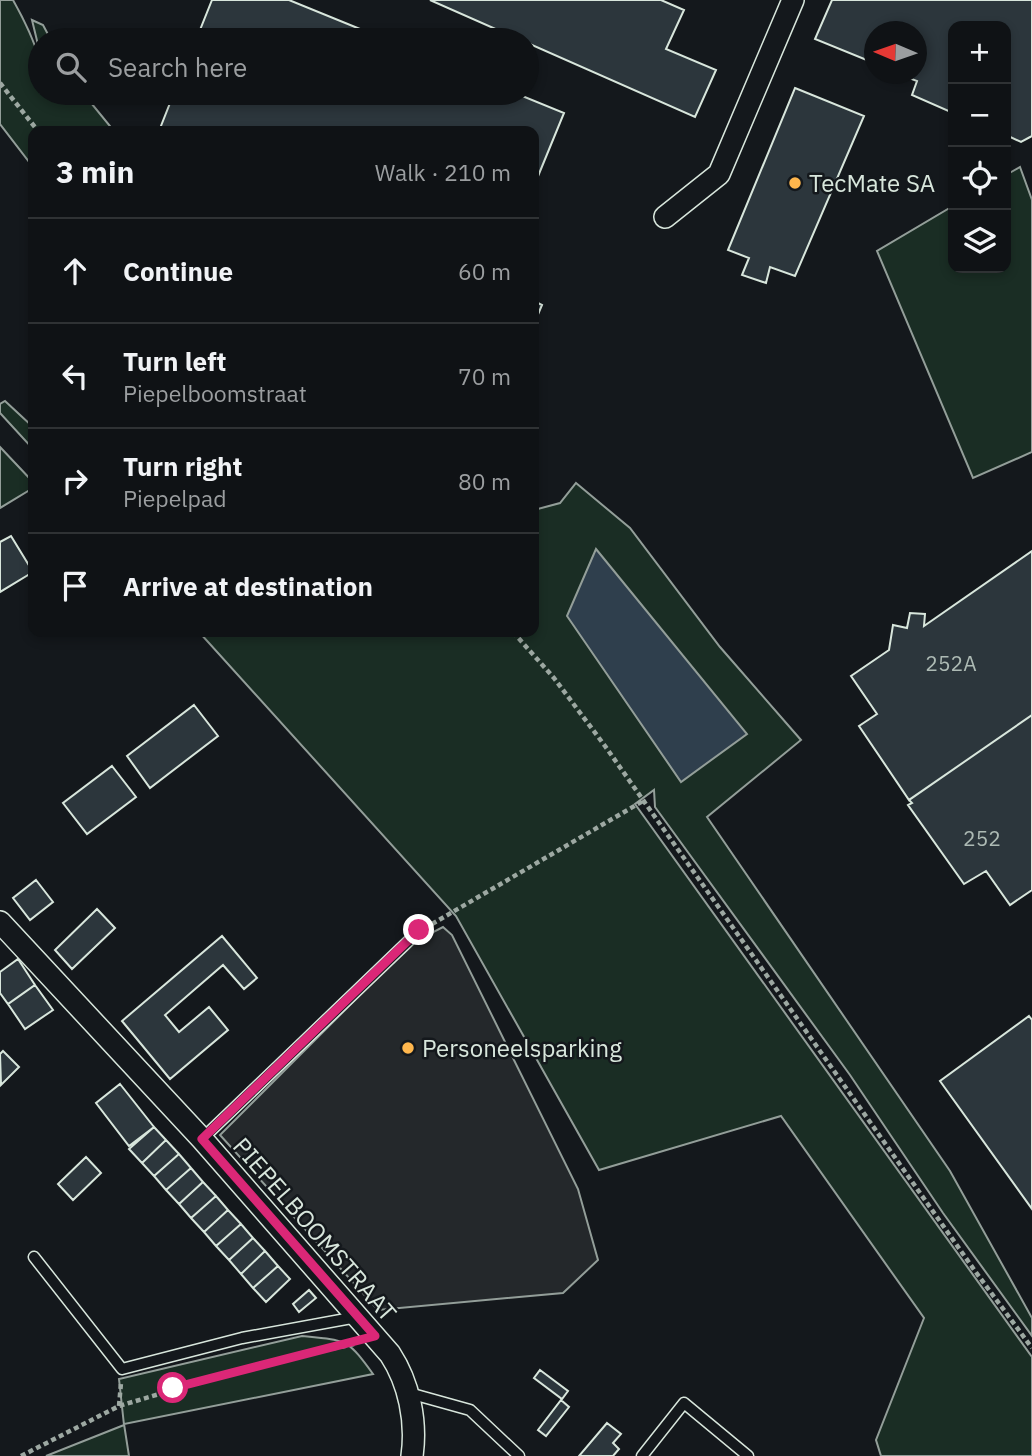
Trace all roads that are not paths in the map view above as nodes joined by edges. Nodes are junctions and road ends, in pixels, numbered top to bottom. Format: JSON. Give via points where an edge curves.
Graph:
{"nodes":[{"id":1,"x":793,"y":0,"type":"edge"},
{"id":2,"x":666,"y":217,"type":"dead end"},
{"id":3,"x":0,"y":922,"type":"edge"},
{"id":4,"x":419,"y":930,"type":"road end"},
{"id":5,"x":202,"y":1139,"type":"junction"},
{"id":6,"x":34,"y":1257,"type":"dead end"},
{"id":7,"x":358,"y":1317,"type":"junction"},
{"id":8,"x":409,"y":1393,"type":"junction"},
{"id":9,"x":412,"y":1456,"type":"edge"},
{"id":10,"x":519,"y":1456,"type":"edge"},
{"id":11,"x":642,"y":1456,"type":"edge"},
{"id":12,"x":748,"y":1456,"type":"edge"}],
"edges":[{"from":1,"to":2,"type":"street","via":[[719,174]]},
{"from":3,"to":5,"type":"street","name":"PIEPELBOOMSTRAAT"},
{"from":4,"to":5,"type":"lane"},
{"from":5,"to":7,"type":"street","name":"PIEPELBOOMSTRAAT"},
{"from":6,"to":7,"type":"lane","via":[[122,1369],[242,1338]]},
{"from":7,"to":8,"type":"street","name":"PIEPELBOOMSTRAAT","via":[[403,1374]]},
{"from":8,"to":9,"type":"street"},
{"from":8,"to":10,"type":"lane","via":[[470,1410]]},
{"from":11,"to":12,"type":"lane","via":[[684,1403]]}]}
